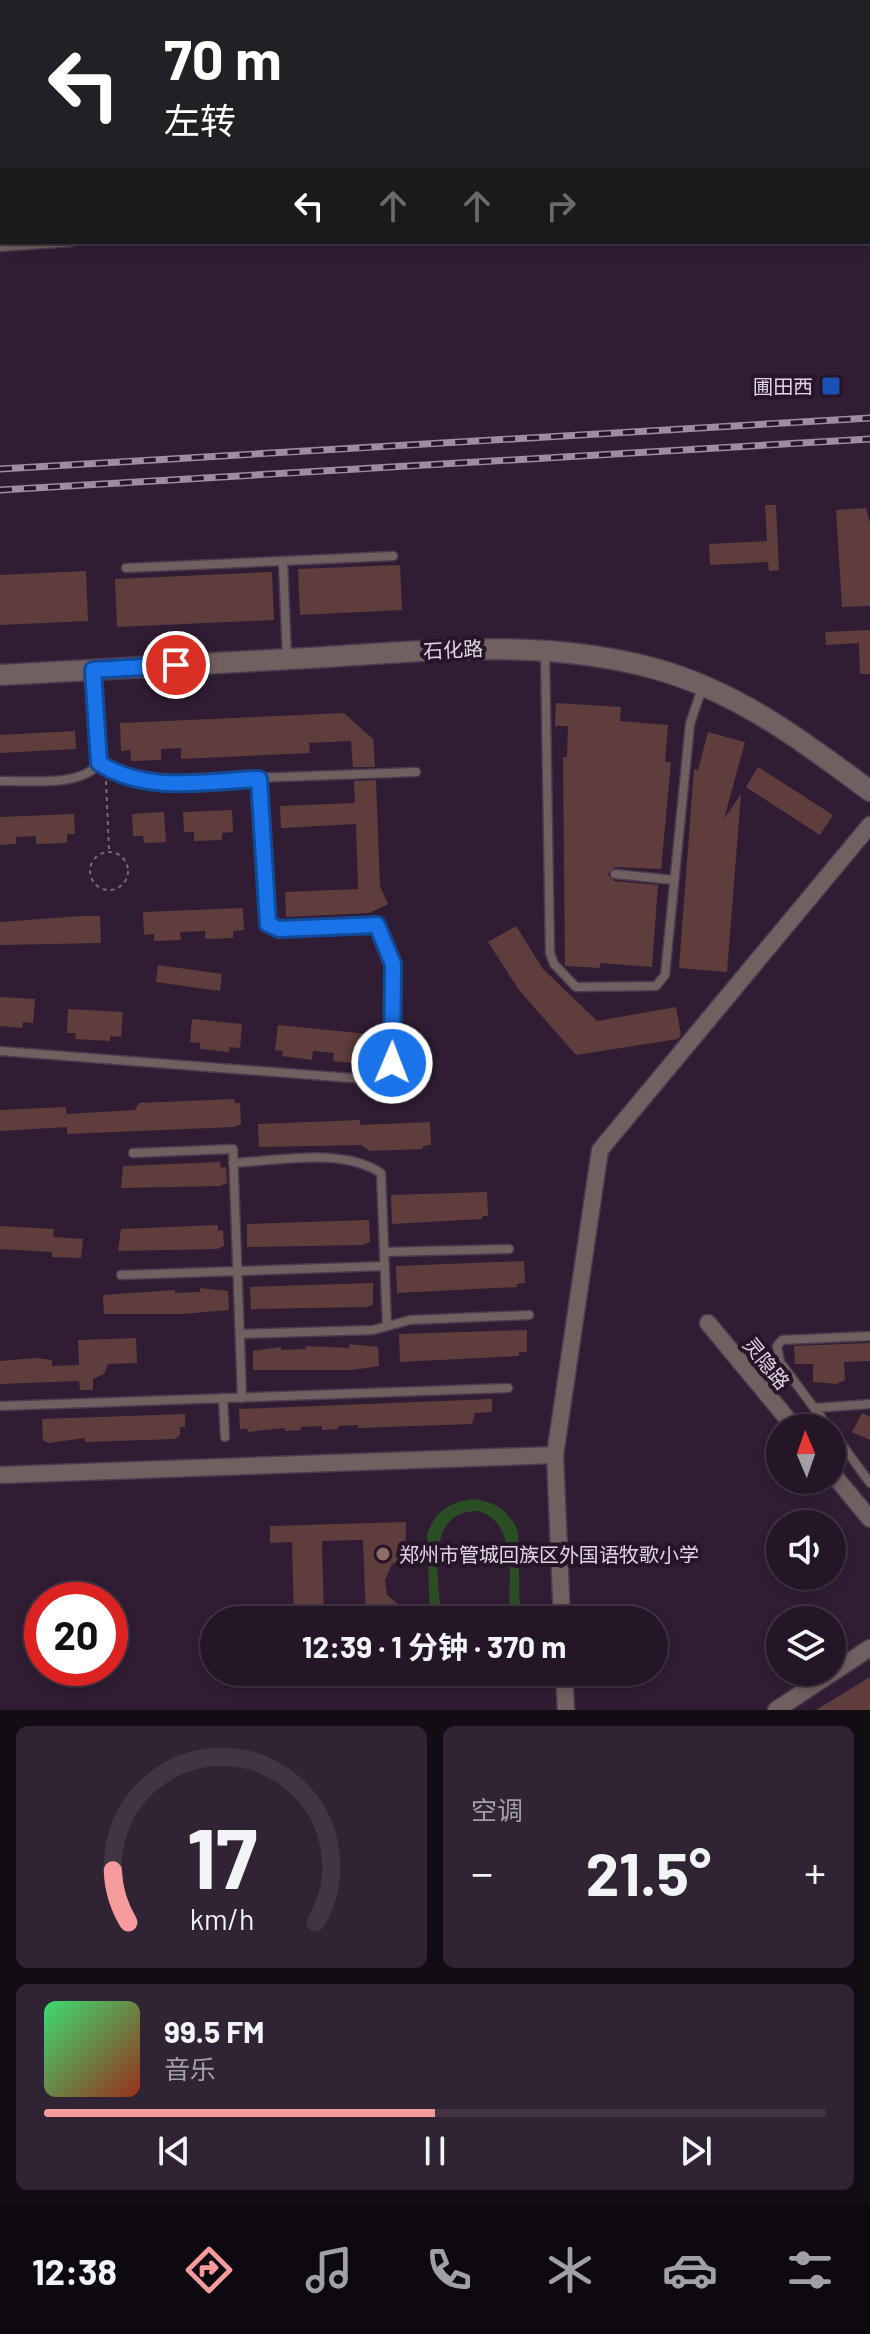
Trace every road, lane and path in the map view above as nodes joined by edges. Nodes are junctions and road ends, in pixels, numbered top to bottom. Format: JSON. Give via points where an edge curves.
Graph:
{"nodes":[{"id":1,"x":43,"y":244,"type":"edge"},
{"id":2,"x":0,"y":247,"type":"edge"},
{"id":3,"x":393,"y":556,"type":"dead end"},
{"id":4,"x":283,"y":561,"type":"junction"},
{"id":5,"x":126,"y":568,"type":"dead end"},
{"id":6,"x":545,"y":650,"type":"junction"},
{"id":7,"x":287,"y":659,"type":"junction"},
{"id":8,"x":93,"y":670,"type":"junction"},
{"id":9,"x":0,"y":675,"type":"edge"},
{"id":10,"x":703,"y":686,"type":"junction"},
{"id":11,"x":102,"y":765,"type":"junction"},
{"id":12,"x":416,"y":772,"type":"dead end"},
{"id":13,"x":259,"y":779,"type":"junction"},
{"id":14,"x":0,"y":781,"type":"edge"},
{"id":15,"x":870,"y":791,"type":"edge"},
{"id":16,"x":870,"y":825,"type":"edge"},
{"id":17,"x":109,"y":852,"type":"junction"},
{"id":18,"x":615,"y":874,"type":"dead end"},
{"id":19,"x":674,"y":880,"type":"junction"},
{"id":20,"x":0,"y":1051,"type":"edge"},
{"id":21,"x":133,"y":1153,"type":"dead end"},
{"id":22,"x":233,"y":1163,"type":"junction"},
{"id":23,"x":509,"y":1249,"type":"dead end"},
{"id":24,"x":384,"y":1252,"type":"junction"},
{"id":25,"x":385,"y":1266,"type":"junction"},
{"id":26,"x":237,"y":1271,"type":"junction"},
{"id":27,"x":121,"y":1275,"type":"dead end"},
{"id":28,"x":529,"y":1315,"type":"dead end"},
{"id":29,"x":708,"y":1323,"type":"dead end"},
{"id":30,"x":387,"y":1326,"type":"junction"},
{"id":31,"x":240,"y":1334,"type":"junction"},
{"id":32,"x":870,"y":1336,"type":"edge"},
{"id":33,"x":508,"y":1388,"type":"dead end"},
{"id":34,"x":223,"y":1398,"type":"junction"},
{"id":35,"x":242,"y":1398,"type":"junction"},
{"id":36,"x":870,"y":1404,"type":"edge"},
{"id":37,"x":0,"y":1406,"type":"edge"},
{"id":38,"x":815,"y":1408,"type":"junction"},
{"id":39,"x":783,"y":1414,"type":"edge"},
{"id":40,"x":819,"y":1414,"type":"edge"},
{"id":41,"x":225,"y":1437,"type":"dead end"},
{"id":42,"x":846,"y":1450,"type":"edge"},
{"id":43,"x":555,"y":1455,"type":"junction"},
{"id":44,"x":0,"y":1475,"type":"edge"},
{"id":45,"x":870,"y":1483,"type":"edge"},
{"id":46,"x":846,"y":1490,"type":"edge"},
{"id":47,"x":870,"y":1519,"type":"edge"},
{"id":48,"x":561,"y":1606,"type":"edge"},
{"id":49,"x":870,"y":1648,"type":"edge"},
{"id":50,"x":565,"y":1686,"type":"edge"},
{"id":51,"x":566,"y":1710,"type":"edge"},
{"id":52,"x":776,"y":1710,"type":"edge"}],
"edges":[{"from":1,"to":2,"type":"lane"},
{"from":3,"to":4,"type":"lane"},
{"from":4,"to":5,"type":"lane"},
{"from":4,"to":7,"type":"lane"},
{"from":6,"to":7,"type":"street","name":"石化路","via":[[494,647]]},
{"from":6,"to":10,"type":"street","name":"石化路","via":[[598,655]]},
{"from":6,"to":19,"type":"lane","via":[[554,964],[576,987],[656,986],[665,975]]},
{"from":7,"to":8,"type":"street","name":"石化路"},
{"from":8,"to":9,"type":"street","name":"石化路"},
{"from":8,"to":11,"type":"lane"},
{"from":10,"to":15,"type":"street","name":"石化路","via":[[782,725]]},
{"from":10,"to":19,"type":"lane","via":[[690,724]]},
{"from":11,"to":13,"type":"lane","via":[[145,782]]},
{"from":11,"to":14,"type":"lane","via":[[76,778]]},
{"from":11,"to":17,"type":"path"},
{"from":12,"to":13,"type":"lane"},
{"from":13,"to":20,"type":"lane","via":[[268,924],[279,929],[377,925],[393,964],[388,1072],[377,1080]]},
{"from":16,"to":43,"type":"street","via":[[600,1150]]},
{"from":17,"to":17,"type":"path","via":[[124,858],[128,870],[125,881],[110,890],[94,882],[90,870],[95,859]]},
{"from":18,"to":19,"type":"lane"},
{"from":21,"to":22,"type":"lane","via":[[233,1149]]},
{"from":22,"to":24,"type":"lane","via":[[345,1159],[369,1165],[381,1173]]},
{"from":22,"to":26,"type":"lane"},
{"from":23,"to":24,"type":"lane"},
{"from":24,"to":25,"type":"lane"},
{"from":25,"to":26,"type":"lane"},
{"from":25,"to":30,"type":"lane"},
{"from":26,"to":27,"type":"lane"},
{"from":26,"to":31,"type":"lane"},
{"from":28,"to":30,"type":"lane","via":[[410,1320]]},
{"from":29,"to":39,"type":"street","name":"灵隐路"},
{"from":30,"to":31,"type":"lane"},
{"from":31,"to":35,"type":"lane"},
{"from":32,"to":38,"type":"lane","via":[[782,1340],[777,1346],[780,1362]]},
{"from":33,"to":35,"type":"lane"},
{"from":34,"to":35,"type":"lane"},
{"from":34,"to":37,"type":"lane"},
{"from":34,"to":41,"type":"lane"},
{"from":36,"to":38,"type":"lane"},
{"from":38,"to":40,"type":"lane"},
{"from":42,"to":45,"type":"lane"},
{"from":43,"to":44,"type":"street"},
{"from":43,"to":48,"type":"street"},
{"from":46,"to":47,"type":"street"},
{"from":49,"to":52,"type":"street"},
{"from":50,"to":51,"type":"street"}]}
